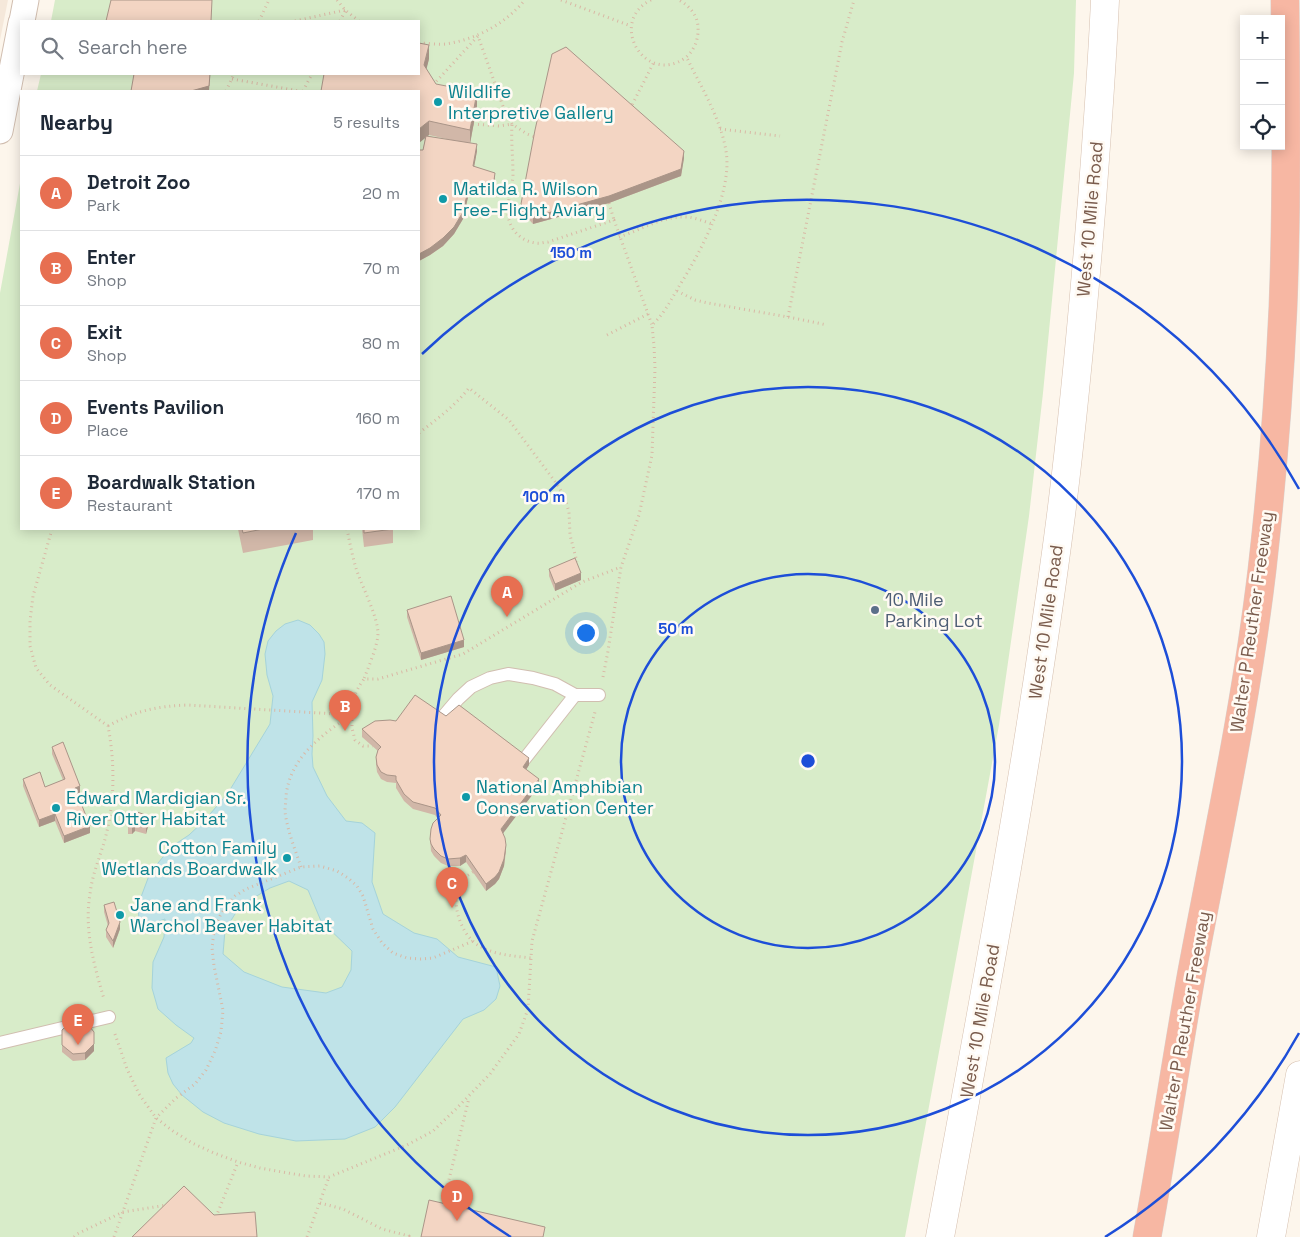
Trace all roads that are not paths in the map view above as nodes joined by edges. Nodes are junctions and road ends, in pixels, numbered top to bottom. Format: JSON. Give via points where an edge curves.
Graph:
{"nodes":[{"id":1,"x":26,"y":0,"type":"edge"},
{"id":2,"x":1105,"y":0,"type":"edge"},
{"id":3,"x":1285,"y":0,"type":"edge"},
{"id":4,"x":21,"y":20,"type":"edge"},
{"id":5,"x":20,"y":27,"type":"edge"},
{"id":6,"x":0,"y":131,"type":"edge"},
{"id":7,"x":575,"y":695,"type":"junction"},
{"id":8,"x":599,"y":695,"type":"road end"},
{"id":9,"x":441,"y":719,"type":"edge"},
{"id":10,"x":523,"y":761,"type":"edge"},
{"id":11,"x":109,"y":1017,"type":"road end"},
{"id":12,"x":0,"y":1043,"type":"edge"},
{"id":13,"x":1300,"y":1075,"type":"edge"},
{"id":14,"x":940,"y":1237,"type":"edge"},
{"id":15,"x":1147,"y":1237,"type":"edge"},
{"id":16,"x":1271,"y":1237,"type":"edge"}],
"edges":[{"from":1,"to":4,"type":"street"},
{"from":2,"to":14,"type":"main road","name":"West 10 Mile Road","via":[[1087,259],[1057,546],[1017,807]]},
{"from":3,"to":15,"type":"highway","name":"Walter P Reuther Freeway","via":[[1283,305],[1273,458],[1261,572],[1234,754]]},
{"from":5,"to":6,"type":"street"},
{"from":7,"to":8,"type":"lane"},
{"from":7,"to":9,"type":"lane","via":[[555,684],[508,674],[471,687]]},
{"from":7,"to":10,"type":"lane"},
{"from":11,"to":12,"type":"lane"},
{"from":13,"to":16,"type":"main road"}]}
